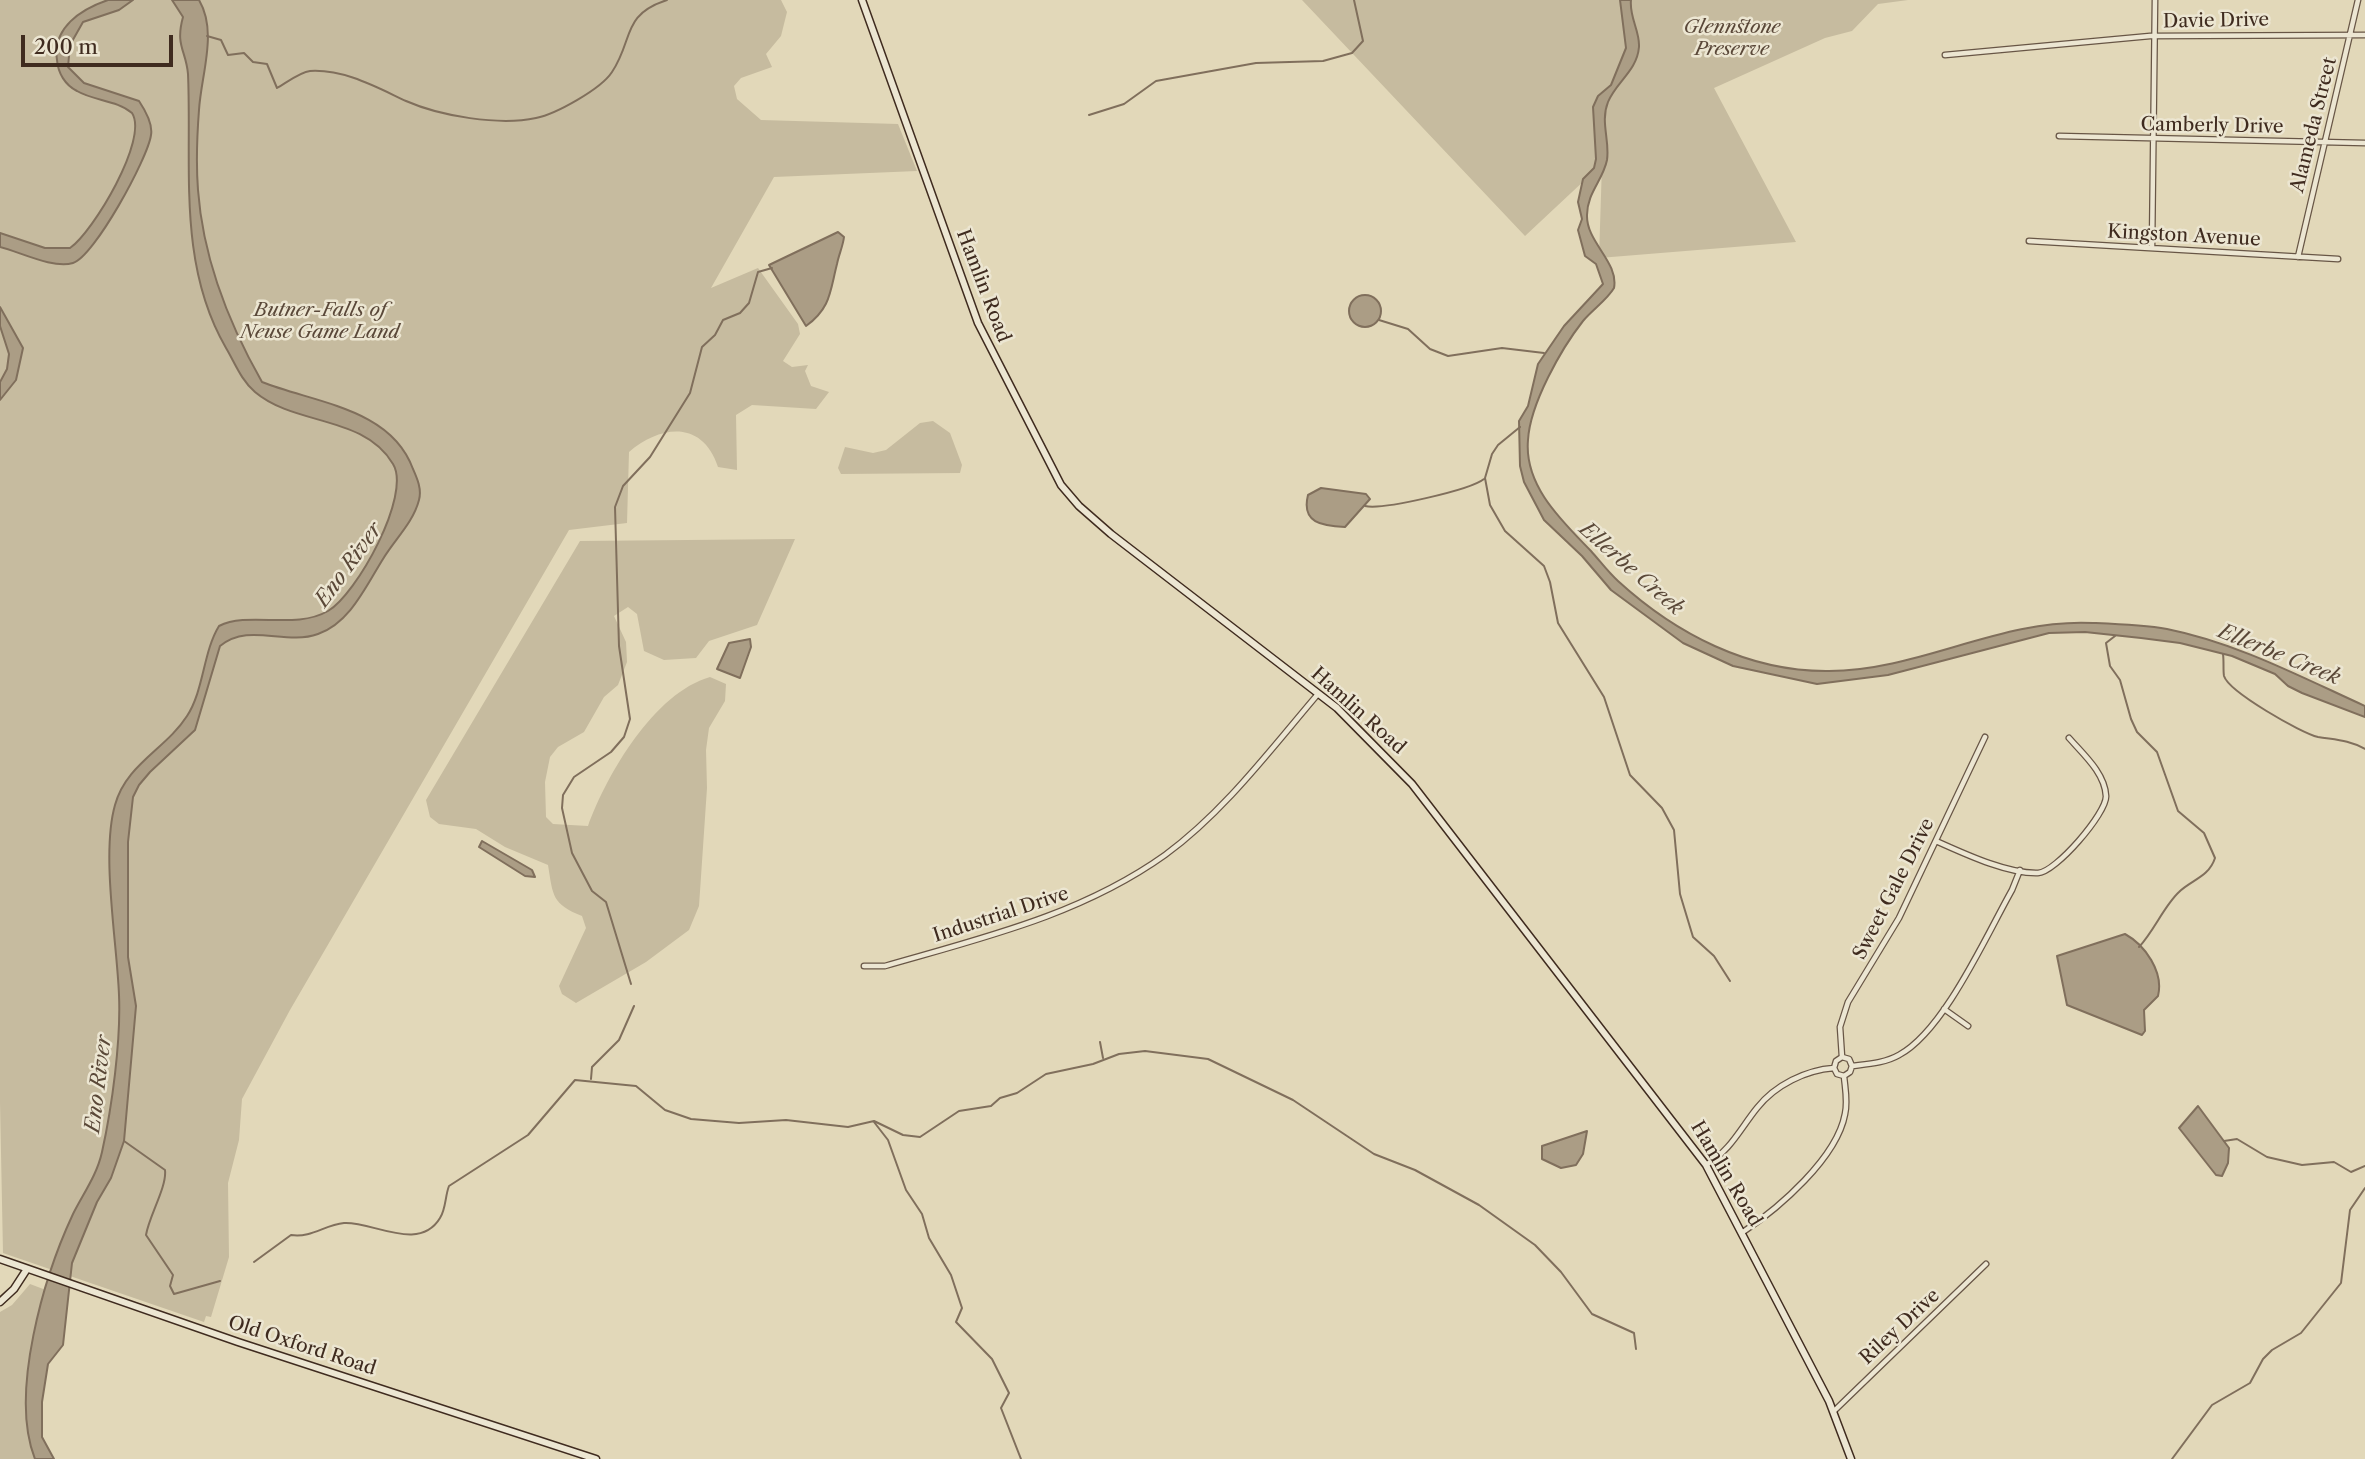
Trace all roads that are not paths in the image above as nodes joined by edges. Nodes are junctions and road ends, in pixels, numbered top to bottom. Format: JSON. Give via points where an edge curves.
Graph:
{"nodes":[{"id":1,"x":862,"y":0,"type":"edge"},
{"id":2,"x":2155,"y":0,"type":"edge"},
{"id":3,"x":2358,"y":0,"type":"edge"},
{"id":4,"x":2351,"y":35,"type":"junction"},
{"id":5,"x":2365,"y":35,"type":"edge"},
{"id":6,"x":2156,"y":36,"type":"junction"},
{"id":7,"x":1945,"y":55,"type":"dead end"},
{"id":8,"x":2059,"y":136,"type":"dead end"},
{"id":9,"x":2154,"y":138,"type":"junction"},
{"id":10,"x":2324,"y":142,"type":"junction"},
{"id":11,"x":2365,"y":143,"type":"edge"},
{"id":12,"x":2029,"y":242,"type":"dead end"},
{"id":13,"x":2152,"y":248,"type":"junction"},
{"id":14,"x":2298,"y":257,"type":"junction"},
{"id":15,"x":2338,"y":259,"type":"dead end"},
{"id":16,"x":1319,"y":693,"type":"junction"},
{"id":17,"x":1985,"y":737,"type":"dead end"},
{"id":18,"x":2069,"y":737,"type":"dead end"},
{"id":19,"x":1936,"y":841,"type":"junction"},
{"id":20,"x":2020,"y":870,"type":"junction"},
{"id":21,"x":864,"y":967,"type":"dead end"},
{"id":22,"x":1944,"y":1009,"type":"junction"},
{"id":23,"x":1968,"y":1026,"type":"dead end"},
{"id":24,"x":1842,"y":1057,"type":"junction"},
{"id":25,"x":1852,"y":1066,"type":"junction"},
{"id":26,"x":1834,"y":1068,"type":"junction"},
{"id":27,"x":1844,"y":1076,"type":"junction"},
{"id":28,"x":1706,"y":1165,"type":"junction"},
{"id":29,"x":1743,"y":1232,"type":"junction"},
{"id":30,"x":0,"y":1259,"type":"edge"},
{"id":31,"x":1986,"y":1264,"type":"dead end"},
{"id":32,"x":27,"y":1269,"type":"junction"},
{"id":33,"x":0,"y":1302,"type":"edge"},
{"id":34,"x":1834,"y":1411,"type":"junction"},
{"id":35,"x":596,"y":1459,"type":"edge"},
{"id":36,"x":1851,"y":1459,"type":"edge"}],
"edges":[{"from":1,"to":16,"type":"street","name":"Hamlin Road","via":[[978,323],[1061,485],[1111,534]]},
{"from":2,"to":6,"type":"street"},
{"from":3,"to":4,"type":"street","name":"Alameda Street"},
{"from":4,"to":5,"type":"street","name":"Davie Drive"},
{"from":4,"to":6,"type":"street","name":"Davie Drive"},
{"from":4,"to":10,"type":"street","name":"Alameda Street"},
{"from":6,"to":7,"type":"street","name":"Davie Drive"},
{"from":6,"to":9,"type":"street"},
{"from":8,"to":9,"type":"street","name":"Camberly Drive"},
{"from":9,"to":10,"type":"street","name":"Camberly Drive"},
{"from":9,"to":13,"type":"street"},
{"from":10,"to":11,"type":"street","name":"Camberly Drive"},
{"from":10,"to":14,"type":"street","name":"Alameda Street"},
{"from":12,"to":13,"type":"street","name":"Kingston Avenue"},
{"from":13,"to":14,"type":"street","name":"Kingston Avenue"},
{"from":14,"to":15,"type":"street","name":"Kingston Avenue"},
{"from":16,"to":21,"type":"street","name":"Industrial Drive","via":[[1227,799],[1152,863],[1054,915],[885,966]]},
{"from":16,"to":28,"type":"street","name":"Hamlin Road","via":[[1412,784]]},
{"from":17,"to":19,"type":"street","name":"Sweet Gale Drive"},
{"from":18,"to":20,"type":"street","via":[[2099,774],[2106,803],[2055,867],[2035,873]]},
{"from":19,"to":20,"type":"street"},
{"from":19,"to":24,"type":"street","name":"Sweet Gale Drive","via":[[1899,918],[1848,1002],[1840,1027]]},
{"from":20,"to":22,"type":"street"},
{"from":22,"to":23,"type":"street"},
{"from":22,"to":25,"type":"street","via":[[1908,1050],[1883,1062]]},
{"from":24,"to":25,"type":"street"},
{"from":24,"to":26,"type":"street"},
{"from":25,"to":27,"type":"street"},
{"from":26,"to":27,"type":"street"},
{"from":26,"to":28,"type":"street","via":[[1808,1071],[1759,1105],[1729,1149]]},
{"from":27,"to":29,"type":"street","via":[[1845,1115],[1834,1142],[1786,1201]]},
{"from":28,"to":29,"type":"street","name":"Hamlin Road"},
{"from":29,"to":34,"type":"street","name":"Hamlin Road"},
{"from":30,"to":32,"type":"street","name":"Old Oxford Road"},
{"from":31,"to":34,"type":"street","name":"Riley Drive"},
{"from":32,"to":33,"type":"street"},
{"from":32,"to":35,"type":"street","name":"Old Oxford Road"},
{"from":34,"to":36,"type":"street","name":"Hamlin Road"}]}
